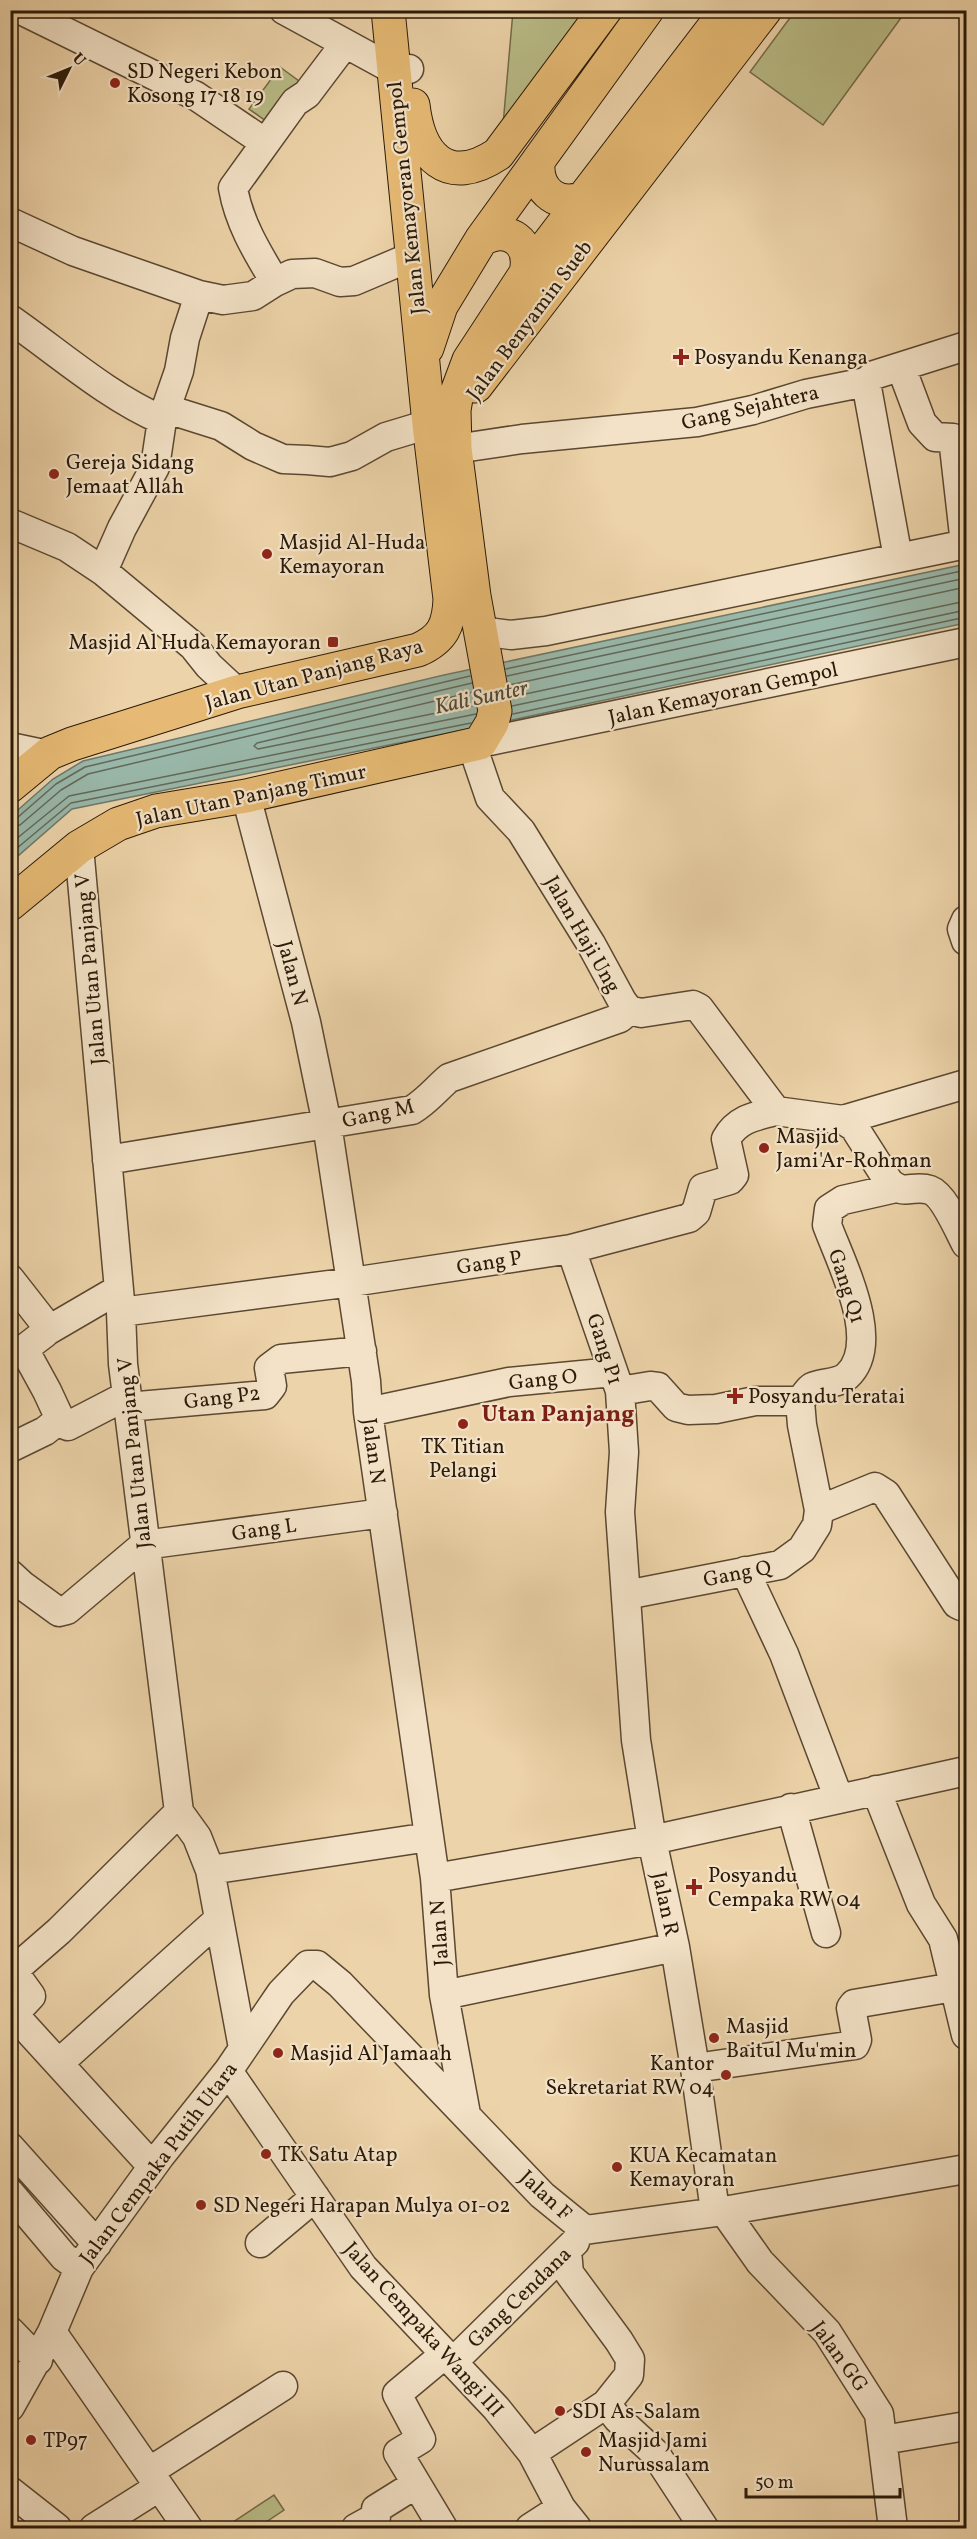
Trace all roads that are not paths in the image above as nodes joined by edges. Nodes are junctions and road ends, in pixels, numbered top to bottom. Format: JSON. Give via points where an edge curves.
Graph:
{"nodes":[{"id":1,"x":21,"y":10,"type":"edge"},
{"id":2,"x":284,"y":10,"type":"edge"},
{"id":3,"x":388,"y":10,"type":"edge"},
{"id":4,"x":404,"y":10,"type":"edge"},
{"id":5,"x":605,"y":10,"type":"edge"},
{"id":6,"x":648,"y":10,"type":"edge"},
{"id":7,"x":727,"y":10,"type":"edge"},
{"id":8,"x":765,"y":10,"type":"edge"},
{"id":9,"x":344,"y":45,"type":"junction"},
{"id":10,"x":731,"y":55,"type":"junction"},
{"id":11,"x":401,"y":69,"type":"junction"},
{"id":12,"x":651,"y":107,"type":"junction"},
{"id":13,"x":264,"y":142,"type":"junction"},
{"id":14,"x":652,"y":158,"type":"junction"},
{"id":15,"x":538,"y":163,"type":"junction"},
{"id":16,"x":586,"y":197,"type":"junction"},
{"id":17,"x":10,"y":222,"type":"edge"},
{"id":18,"x":481,"y":240,"type":"junction"},
{"id":19,"x":413,"y":256,"type":"junction"},
{"id":20,"x":526,"y":273,"type":"junction"},
{"id":21,"x":275,"y":282,"type":"junction"},
{"id":22,"x":199,"y":295,"type":"junction"},
{"id":23,"x":10,"y":319,"type":"edge"},
{"id":24,"x":966,"y":346,"type":"edge"},
{"id":25,"x":902,"y":367,"type":"junction"},
{"id":26,"x":866,"y":382,"type":"junction"},
{"id":27,"x":425,"y":386,"type":"junction"},
{"id":28,"x":165,"y":414,"type":"junction"},
{"id":29,"x":445,"y":434,"type":"junction"},
{"id":30,"x":10,"y":523,"type":"edge"},
{"id":31,"x":966,"y":544,"type":"edge"},
{"id":32,"x":898,"y":558,"type":"junction"},
{"id":33,"x":103,"y":571,"type":"junction"},
{"id":34,"x":966,"y":642,"type":"edge"},
{"id":35,"x":483,"y":646,"type":"junction"},
{"id":36,"x":237,"y":692,"type":"junction"},
{"id":37,"x":480,"y":739,"type":"junction"},
{"id":38,"x":10,"y":747,"type":"edge"},
{"id":39,"x":57,"y":751,"type":"junction"},
{"id":40,"x":10,"y":786,"type":"edge"},
{"id":41,"x":246,"y":796,"type":"junction"},
{"id":42,"x":80,"y":847,"type":"junction"},
{"id":43,"x":10,"y":904,"type":"edge"},
{"id":44,"x":966,"y":920,"type":"edge"},
{"id":45,"x":966,"y":941,"type":"edge"},
{"id":46,"x":629,"y":1010,"type":"junction"},
{"id":47,"x":966,"y":1084,"type":"edge"},
{"id":48,"x":776,"y":1111,"type":"junction"},
{"id":49,"x":843,"y":1120,"type":"junction"},
{"id":50,"x":327,"y":1124,"type":"junction"},
{"id":51,"x":107,"y":1160,"type":"junction"},
{"id":52,"x":896,"y":1188,"type":"junction"},
{"id":53,"x":966,"y":1244,"type":"edge"},
{"id":54,"x":571,"y":1249,"type":"junction"},
{"id":55,"x":10,"y":1279,"type":"edge"},
{"id":56,"x":352,"y":1282,"type":"junction"},
{"id":57,"x":120,"y":1301,"type":"junction"},
{"id":58,"x":47,"y":1331,"type":"junction"},
{"id":59,"x":362,"y":1351,"type":"junction"},
{"id":60,"x":616,"y":1382,"type":"junction"},
{"id":61,"x":127,"y":1401,"type":"junction"},
{"id":62,"x":801,"y":1401,"type":"junction"},
{"id":63,"x":368,"y":1412,"type":"junction"},
{"id":64,"x":58,"y":1422,"type":"junction"},
{"id":65,"x":10,"y":1448,"type":"edge"},
{"id":66,"x":819,"y":1510,"type":"junction"},
{"id":67,"x":383,"y":1513,"type":"junction"},
{"id":68,"x":144,"y":1545,"type":"junction"},
{"id":69,"x":745,"y":1571,"type":"junction"},
{"id":70,"x":14,"y":1585,"type":"edge"},
{"id":71,"x":626,"y":1595,"type":"junction"},
{"id":72,"x":966,"y":1603,"type":"edge"},
{"id":73,"x":966,"y":1771,"type":"edge"},
{"id":74,"x":876,"y":1790,"type":"junction"},
{"id":75,"x":839,"y":1799,"type":"junction"},
{"id":76,"x":791,"y":1808,"type":"junction"},
{"id":77,"x":179,"y":1812,"type":"junction"},
{"id":78,"x":429,"y":1837,"type":"junction"},
{"id":79,"x":652,"y":1840,"type":"junction"},
{"id":80,"x":210,"y":1870,"type":"junction"},
{"id":81,"x":435,"y":1878,"type":"junction"},
{"id":82,"x":218,"y":1920,"type":"junction"},
{"id":83,"x":826,"y":1933,"type":"dead end"},
{"id":84,"x":675,"y":1947,"type":"junction"},
{"id":85,"x":12,"y":1969,"type":"edge"},
{"id":86,"x":954,"y":1987,"type":"junction"},
{"id":87,"x":444,"y":1995,"type":"junction"},
{"id":88,"x":966,"y":2035,"type":"edge"},
{"id":89,"x":235,"y":2059,"type":"junction"},
{"id":90,"x":59,"y":2063,"type":"junction"},
{"id":91,"x":695,"y":2068,"type":"junction"},
{"id":92,"x":466,"y":2114,"type":"junction"},
{"id":93,"x":10,"y":2147,"type":"edge"},
{"id":94,"x":152,"y":2166,"type":"junction"},
{"id":95,"x":966,"y":2169,"type":"edge"},
{"id":96,"x":10,"y":2193,"type":"edge"},
{"id":97,"x":315,"y":2197,"type":"junction"},
{"id":98,"x":720,"y":2211,"type":"junction"},
{"id":99,"x":576,"y":2241,"type":"junction"},
{"id":100,"x":260,"y":2243,"type":"dead end"},
{"id":101,"x":97,"y":2244,"type":"junction"},
{"id":102,"x":79,"y":2268,"type":"junction"},
{"id":103,"x":10,"y":2331,"type":"edge"},
{"id":104,"x":52,"y":2332,"type":"junction"},
{"id":105,"x":449,"y":2358,"type":"junction"},
{"id":106,"x":38,"y":2360,"type":"junction"},
{"id":107,"x":283,"y":2386,"type":"dead end"},
{"id":108,"x":606,"y":2404,"type":"junction"},
{"id":109,"x":10,"y":2407,"type":"edge"},
{"id":110,"x":966,"y":2426,"type":"edge"},
{"id":111,"x":883,"y":2440,"type":"junction"},
{"id":112,"x":532,"y":2453,"type":"junction"},
{"id":113,"x":155,"y":2479,"type":"junction"},
{"id":114,"x":416,"y":2484,"type":"junction"},
{"id":115,"x":10,"y":2491,"type":"edge"},
{"id":116,"x":569,"y":2518,"type":"edge"},
{"id":117,"x":57,"y":2529,"type":"edge"},
{"id":118,"x":94,"y":2529,"type":"edge"},
{"id":119,"x":188,"y":2529,"type":"edge"},
{"id":120,"x":356,"y":2529,"type":"edge"},
{"id":121,"x":443,"y":2529,"type":"edge"},
{"id":122,"x":530,"y":2529,"type":"edge"},
{"id":123,"x":704,"y":2529,"type":"edge"},
{"id":124,"x":893,"y":2529,"type":"edge"}],
"edges":[{"from":1,"to":13,"type":"street","via":[[196,96]]},
{"from":2,"to":9,"type":"street"},
{"from":3,"to":11,"type":"main road","name":"Jalan Kemayoran Gempol"},
{"from":4,"to":11,"type":"main road","name":"Jalan Kemayoran Gempol"},
{"from":5,"to":11,"type":"main road","name":"Jalan Kemayoran Gempol","via":[[498,154],[486,162],[460,167],[434,160],[416,128]]},
{"from":6,"to":15,"type":"main road"},
{"from":7,"to":10,"type":"main road"},
{"from":7,"to":12,"type":"main road","name":"Jalan Benyamin Sueb"},
{"from":8,"to":10,"type":"main road","name":"Jalan Benyamin Sueb"},
{"from":9,"to":11,"type":"street"},
{"from":9,"to":13,"type":"street"},
{"from":10,"to":14,"type":"main road","name":"Jalan Benyamin Sueb"},
{"from":11,"to":19,"type":"main road","name":"Jalan Kemayoran Gempol"},
{"from":12,"to":14,"type":"main road"},
{"from":12,"to":16,"type":"main road","name":"Jalan Benyamin Sueb"},
{"from":13,"to":21,"type":"street","via":[[233,188],[247,234]]},
{"from":14,"to":29,"type":"main road","name":"Jalan Benyamin Sueb","via":[[494,361]]},
{"from":15,"to":16,"type":"main road","via":[[537,174],[546,193],[566,202]]},
{"from":15,"to":18,"type":"main road"},
{"from":16,"to":20,"type":"main road","name":"Jalan Benyamin Sueb"},
{"from":17,"to":22,"type":"street","via":[[73,251]]},
{"from":18,"to":20,"type":"main road","via":[[498,233],[517,239],[527,254]]},
{"from":18,"to":27,"type":"main road","via":[[435,319],[427,350]]},
{"from":19,"to":21,"type":"street","via":[[354,281],[339,282],[315,273],[292,274]]},
{"from":19,"to":27,"type":"main road","name":"Jalan Kemayoran Gempol"},
{"from":20,"to":29,"type":"main road","name":"Jalan Benyamin Sueb","via":[[469,360]]},
{"from":21,"to":22,"type":"street","via":[[253,296],[223,300]]},
{"from":22,"to":28,"type":"street"},
{"from":23,"to":28,"type":"street","name":"Gang Sejahtera","via":[[120,397]]},
{"from":24,"to":25,"type":"street","name":"Gang Sejahtera"},
{"from":25,"to":26,"type":"street","name":"Gang Sejahtera","via":[[874,375]]},
{"from":25,"to":31,"type":"street","via":[[922,423],[935,437],[953,438]]},
{"from":26,"to":29,"type":"street","name":"Gang Sejahtera","via":[[806,393],[697,422],[534,438]]},
{"from":26,"to":32,"type":"street"},
{"from":27,"to":29,"type":"main road","name":"Jalan Utan Panjang Raya"},
{"from":28,"to":29,"type":"street","name":"Gang Sejahtera","via":[[221,426],[253,447],[283,459],[330,462],[352,456],[408,428]]},
{"from":28,"to":33,"type":"street","via":[[155,467]]},
{"from":29,"to":35,"type":"main road","name":"Jalan Utan Panjang Raya"},
{"from":29,"to":36,"type":"main road","name":"Jalan Utan Panjang Raya","via":[[450,599],[448,625],[443,633],[418,650]]},
{"from":30,"to":33,"type":"street","via":[[67,548]]},
{"from":31,"to":32,"type":"street"},
{"from":32,"to":35,"type":"street","via":[[511,635]]},
{"from":33,"to":36,"type":"street","via":[[193,646]]},
{"from":34,"to":37,"type":"street","name":"Jalan Kemayoran Gempol"},
{"from":35,"to":37,"type":"main road","name":"Jalan Utan Panjang Raya","via":[[495,711]]},
{"from":36,"to":39,"type":"main road","name":"Jalan Utan Panjang Raya"},
{"from":37,"to":41,"type":"main road","name":"Jalan Utan Panjang Timur"},
{"from":37,"to":46,"type":"street","name":"Jalan Haji Ung","via":[[490,798],[521,831]]},
{"from":38,"to":39,"type":"street"},
{"from":39,"to":40,"type":"main road"},
{"from":41,"to":42,"type":"main road","name":"Jalan Utan Panjang Timur","via":[[156,811],[110,828]]},
{"from":41,"to":50,"type":"street","name":"Jalan N","via":[[306,1022]]},
{"from":42,"to":43,"type":"main road","name":"Jalan Utan Panjang Timur"},
{"from":42,"to":51,"type":"street","name":"Jalan Utan Panjang V"},
{"from":44,"to":45,"type":"street","via":[[962,929]]},
{"from":46,"to":48,"type":"street","name":"Jalan Haji Ung","via":[[640,1013],[693,1005],[699,1008]]},
{"from":46,"to":50,"type":"street","name":"Gang M","via":[[620,1018],[449,1078],[412,1110]]},
{"from":47,"to":49,"type":"street"},
{"from":48,"to":49,"type":"street"},
{"from":48,"to":54,"type":"street","name":"Gang P","via":[[740,1121],[732,1128],[726,1139],[734,1175],[730,1180],[703,1188],[696,1212],[689,1218]]},
{"from":49,"to":52,"type":"street","via":[[862,1136]]},
{"from":50,"to":51,"type":"street","name":"Gang M"},
{"from":50,"to":56,"type":"street","name":"Jalan N"},
{"from":51,"to":57,"type":"street","name":"Jalan Utan Panjang V"},
{"from":52,"to":53,"type":"street","via":[[923,1188],[936,1193]]},
{"from":52,"to":62,"type":"street","name":"Gang Q1","via":[[843,1200],[829,1209],[827,1225],[860,1315],[863,1337],[856,1366],[845,1378],[811,1387]]},
{"from":54,"to":56,"type":"street","name":"Gang P"},
{"from":54,"to":60,"type":"street","name":"Gang P1"},
{"from":55,"to":58,"type":"street"},
{"from":56,"to":57,"type":"street","name":"Gang P"},
{"from":56,"to":59,"type":"street","name":"Jalan N"},
{"from":57,"to":58,"type":"street"},
{"from":57,"to":61,"type":"street","name":"Jalan Utan Panjang V"},
{"from":58,"to":64,"type":"street","via":[[24,1349],[58,1414]]},
{"from":59,"to":61,"type":"street","name":"Gang P2","via":[[281,1359],[269,1368],[272,1386],[265,1395]]},
{"from":59,"to":63,"type":"street","name":"Jalan N"},
{"from":60,"to":62,"type":"street","via":[[658,1387],[676,1407],[688,1410],[755,1401]]},
{"from":60,"to":63,"type":"street","name":"Gang O","via":[[509,1382]]},
{"from":60,"to":71,"type":"street","name":"Gang P1","via":[[624,1452],[620,1512]]},
{"from":61,"to":64,"type":"street","via":[[68,1426]]},
{"from":61,"to":68,"type":"street","name":"Jalan Utan Panjang V"},
{"from":62,"to":66,"type":"street"},
{"from":63,"to":67,"type":"street","name":"Jalan N"},
{"from":64,"to":65,"type":"street"},
{"from":66,"to":69,"type":"street","name":"Gang Q","via":[[817,1525],[802,1550],[780,1565]]},
{"from":66,"to":72,"type":"street","via":[[875,1487],[880,1489],[957,1604]]},
{"from":67,"to":68,"type":"street","name":"Gang L"},
{"from":67,"to":78,"type":"street","name":"Jalan N"},
{"from":68,"to":70,"type":"street","via":[[68,1610],[55,1611]]},
{"from":68,"to":77,"type":"street","name":"Jalan Utan Panjang V"},
{"from":69,"to":71,"type":"street","name":"Gang Q"},
{"from":69,"to":75,"type":"street","via":[[784,1654]]},
{"from":71,"to":79,"type":"street","name":"Jalan R","via":[[636,1740]]},
{"from":73,"to":74,"type":"street"},
{"from":74,"to":75,"type":"street"},
{"from":74,"to":86,"type":"street","via":[[921,1904],[943,1939]]},
{"from":75,"to":76,"type":"street"},
{"from":76,"to":79,"type":"street"},
{"from":76,"to":83,"type":"street"},
{"from":77,"to":80,"type":"street","name":"Jalan Utan Panjang V","via":[[197,1837]]},
{"from":77,"to":85,"type":"street","via":[[59,1931]]},
{"from":78,"to":80,"type":"street"},
{"from":78,"to":81,"type":"street","name":"Jalan N"},
{"from":79,"to":81,"type":"street"},
{"from":79,"to":84,"type":"street","name":"Jalan R"},
{"from":80,"to":82,"type":"street","name":"Jalan Utan Panjang V"},
{"from":81,"to":87,"type":"street","name":"Jalan N"},
{"from":82,"to":89,"type":"street","name":"Jalan Utan Panjang V"},
{"from":82,"to":90,"type":"street"},
{"from":84,"to":87,"type":"street"},
{"from":84,"to":91,"type":"street","name":"Jalan R"},
{"from":85,"to":90,"type":"street","via":[[31,1995],[17,2011],[17,2018]]},
{"from":86,"to":88,"type":"street"},
{"from":86,"to":91,"type":"street","via":[[854,2004],[851,2008],[855,2045]]},
{"from":87,"to":92,"type":"street","name":"Jalan N"},
{"from":89,"to":92,"type":"street","name":"Jalan F","via":[[292,1981],[308,1965],[317,1965]]},
{"from":89,"to":94,"type":"street","name":"Jalan Cempaka Putih Utara"},
{"from":89,"to":97,"type":"street","name":"Jalan Cempaka Wangi III"},
{"from":90,"to":94,"type":"street"},
{"from":91,"to":98,"type":"street","name":"Jalan R"},
{"from":92,"to":99,"type":"street","name":"Jalan F","via":[[542,2195]]},
{"from":93,"to":101,"type":"street"},
{"from":94,"to":101,"type":"street","name":"Jalan Cempaka Putih Utara"},
{"from":95,"to":98,"type":"street","name":"Jalan F"},
{"from":96,"to":102,"type":"street"},
{"from":97,"to":100,"type":"street"},
{"from":97,"to":105,"type":"street","name":"Jalan Cempaka Wangi III","via":[[363,2267]]},
{"from":98,"to":99,"type":"street","name":"Jalan F"},
{"from":98,"to":111,"type":"street","name":"Jalan GG","via":[[760,2262],[827,2332],[879,2414]]},
{"from":99,"to":105,"type":"street","name":"Gang Cendana"},
{"from":99,"to":108,"type":"street","via":[[569,2273],[630,2359],[629,2375]]},
{"from":101,"to":102,"type":"street","name":"Jalan Cempaka Putih Utara"},
{"from":102,"to":104,"type":"street","name":"Jalan Cempaka Putih Utara"},
{"from":103,"to":106,"type":"street"},
{"from":104,"to":106,"type":"street","name":"Jalan Cempaka Putih Utara"},
{"from":104,"to":113,"type":"street"},
{"from":105,"to":112,"type":"street","name":"Jalan Cempaka Wangi III"},
{"from":105,"to":114,"type":"street","name":"Gang Cendana","via":[[397,2394],[422,2439],[398,2453]]},
{"from":106,"to":109,"type":"street","name":"Jalan Cempaka Putih Utara"},
{"from":107,"to":113,"type":"street"},
{"from":108,"to":112,"type":"street"},
{"from":108,"to":123,"type":"street","via":[[655,2453]]},
{"from":110,"to":111,"type":"street"},
{"from":111,"to":124,"type":"street","name":"Jalan GG"},
{"from":112,"to":116,"type":"street","name":"Jalan Cempaka Wangi III"},
{"from":113,"to":118,"type":"street"},
{"from":113,"to":119,"type":"street"},
{"from":114,"to":120,"type":"street","via":[[375,2509],[376,2517]]},
{"from":114,"to":121,"type":"street"},
{"from":115,"to":117,"type":"street"},
{"from":116,"to":122,"type":"street"}]}
